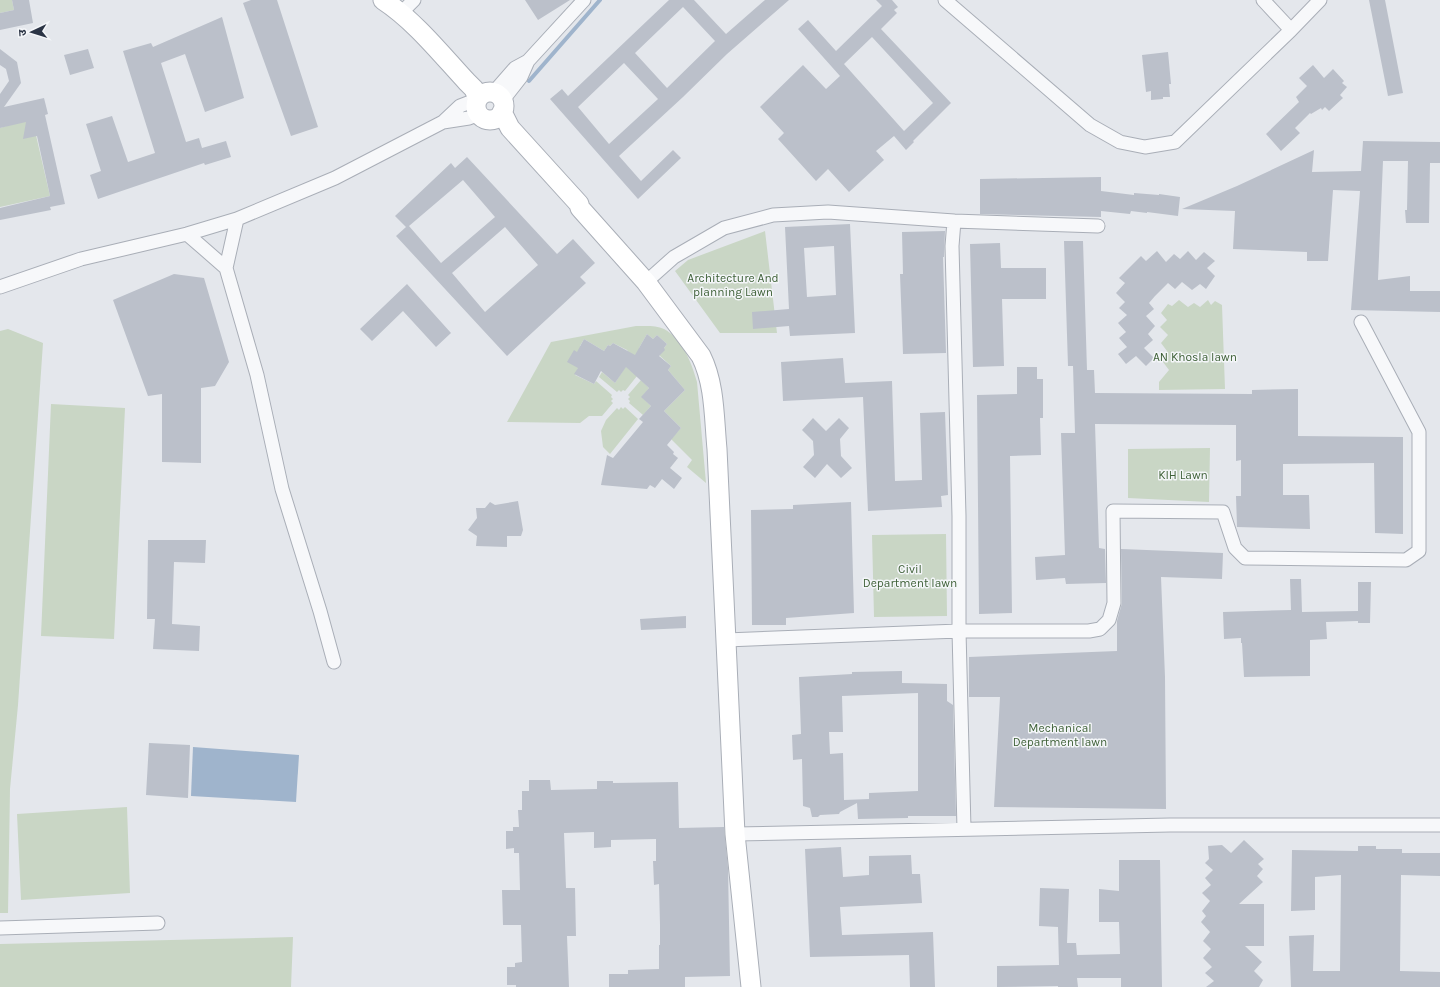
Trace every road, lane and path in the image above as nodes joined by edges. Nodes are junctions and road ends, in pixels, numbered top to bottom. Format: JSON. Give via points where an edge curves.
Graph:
{"nodes":[{"id":1,"x":382,"y":0,"type":"edge"},
{"id":2,"x":414,"y":0,"type":"edge"},
{"id":3,"x":584,"y":0,"type":"edge"},
{"id":4,"x":945,"y":0,"type":"edge"},
{"id":5,"x":1263,"y":0,"type":"edge"},
{"id":6,"x":1320,"y":0,"type":"edge"},
{"id":7,"x":401,"y":13,"type":"junction"},
{"id":8,"x":1291,"y":30,"type":"junction"},
{"id":9,"x":493,"y":107,"type":"junction"},
{"id":10,"x":236,"y":219,"type":"junction"},
{"id":11,"x":954,"y":221,"type":"junction"},
{"id":12,"x":1098,"y":226,"type":"dead end"},
{"id":13,"x":187,"y":234,"type":"junction"},
{"id":14,"x":226,"y":268,"type":"junction"},
{"id":15,"x":646,"y":282,"type":"junction"},
{"id":16,"x":0,"y":287,"type":"edge"},
{"id":17,"x":1362,"y":322,"type":"dead end"},
{"id":18,"x":959,"y":631,"type":"junction"},
{"id":19,"x":726,"y":640,"type":"junction"},
{"id":20,"x":334,"y":662,"type":"dead end"},
{"id":21,"x":1440,"y":825,"type":"edge"},
{"id":22,"x":964,"y":829,"type":"junction"},
{"id":23,"x":735,"y":834,"type":"junction"},
{"id":24,"x":158,"y":923,"type":"dead end"},
{"id":25,"x":0,"y":928,"type":"edge"},
{"id":26,"x":751,"y":987,"type":"edge"}],
"edges":[{"from":1,"to":7,"type":"street"},
{"from":2,"to":7,"type":"street"},
{"from":3,"to":9,"type":"street","via":[[528,61],[515,68]]},
{"from":4,"to":8,"type":"street","via":[[1090,125],[1120,142],[1145,147],[1175,142]]},
{"from":5,"to":8,"type":"street"},
{"from":6,"to":8,"type":"street"},
{"from":7,"to":9,"type":"street"},
{"from":9,"to":10,"type":"street","via":[[469,118],[443,122],[335,178]]},
{"from":9,"to":15,"type":"street"},
{"from":10,"to":13,"type":"street"},
{"from":10,"to":14,"type":"street"},
{"from":11,"to":12,"type":"street"},
{"from":11,"to":15,"type":"street","via":[[828,212],[773,215],[724,228],[674,257]]},
{"from":11,"to":18,"type":"street","via":[[952,246],[959,516]]},
{"from":13,"to":14,"type":"street"},
{"from":13,"to":16,"type":"street","via":[[81,259]]},
{"from":14,"to":20,"type":"street","via":[[257,375],[282,489]]},
{"from":15,"to":19,"type":"street","via":[[706,365],[713,400],[717,449]]},
{"from":17,"to":18,"type":"street","via":[[1419,432],[1419,551],[1406,560],[1244,558],[1235,548],[1223,512],[1113,511],[1114,603],[1109,620],[1100,629]]},
{"from":18,"to":19,"type":"street"},
{"from":18,"to":22,"type":"street"},
{"from":19,"to":23,"type":"street"},
{"from":21,"to":22,"type":"street","via":[[1170,825]]},
{"from":22,"to":23,"type":"street"},
{"from":23,"to":26,"type":"street"},
{"from":24,"to":25,"type":"street"}]}
